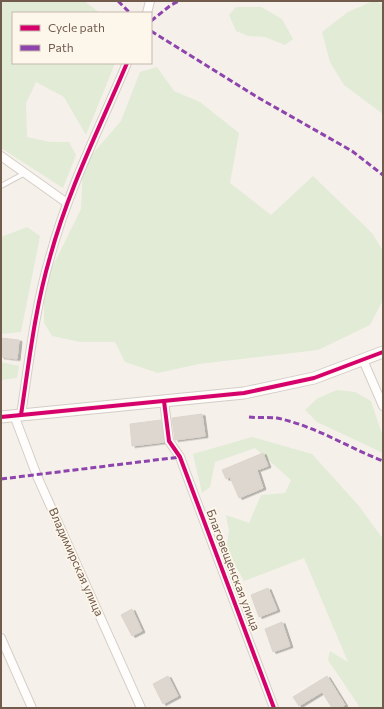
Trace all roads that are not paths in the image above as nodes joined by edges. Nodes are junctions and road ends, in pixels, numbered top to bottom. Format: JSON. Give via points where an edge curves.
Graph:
{"nodes":[{"id":1,"x":150,"y":1,"type":"edge"},
{"id":2,"x":146,"y":12,"type":"edge"},
{"id":3,"x":127,"y":64,"type":"edge"},
{"id":4,"x":1,"y":156,"type":"edge"},
{"id":5,"x":25,"y":173,"type":"junction"},
{"id":6,"x":1,"y":186,"type":"edge"},
{"id":7,"x":67,"y":203,"type":"junction"},
{"id":8,"x":383,"y":352,"type":"edge"},
{"id":9,"x":363,"y":360,"type":"junction"},
{"id":10,"x":164,"y":401,"type":"junction"},
{"id":11,"x":383,"y":406,"type":"edge"},
{"id":12,"x":17,"y":415,"type":"junction"},
{"id":13,"x":1,"y":417,"type":"edge"},
{"id":14,"x":1,"y":638,"type":"edge"},
{"id":15,"x":32,"y":708,"type":"edge"},
{"id":16,"x":141,"y":708,"type":"edge"},
{"id":17,"x":274,"y":708,"type":"edge"}],
"edges":[{"from":1,"to":2,"type":"street"},
{"from":3,"to":7,"type":"street"},
{"from":4,"to":5,"type":"street"},
{"from":5,"to":6,"type":"lane"},
{"from":5,"to":7,"type":"street"},
{"from":7,"to":12,"type":"street","via":[[49,258]]},
{"from":8,"to":9,"type":"street"},
{"from":9,"to":10,"type":"street","via":[[314,378],[244,393]]},
{"from":9,"to":11,"type":"street"},
{"from":10,"to":12,"type":"street"},
{"from":10,"to":17,"type":"street","name":"Благовещенская улица","via":[[169,441],[180,457]]},
{"from":12,"to":13,"type":"street"},
{"from":12,"to":16,"type":"street","name":"Владимирская улица","via":[[37,476]]},
{"from":14,"to":15,"type":"street"}]}
